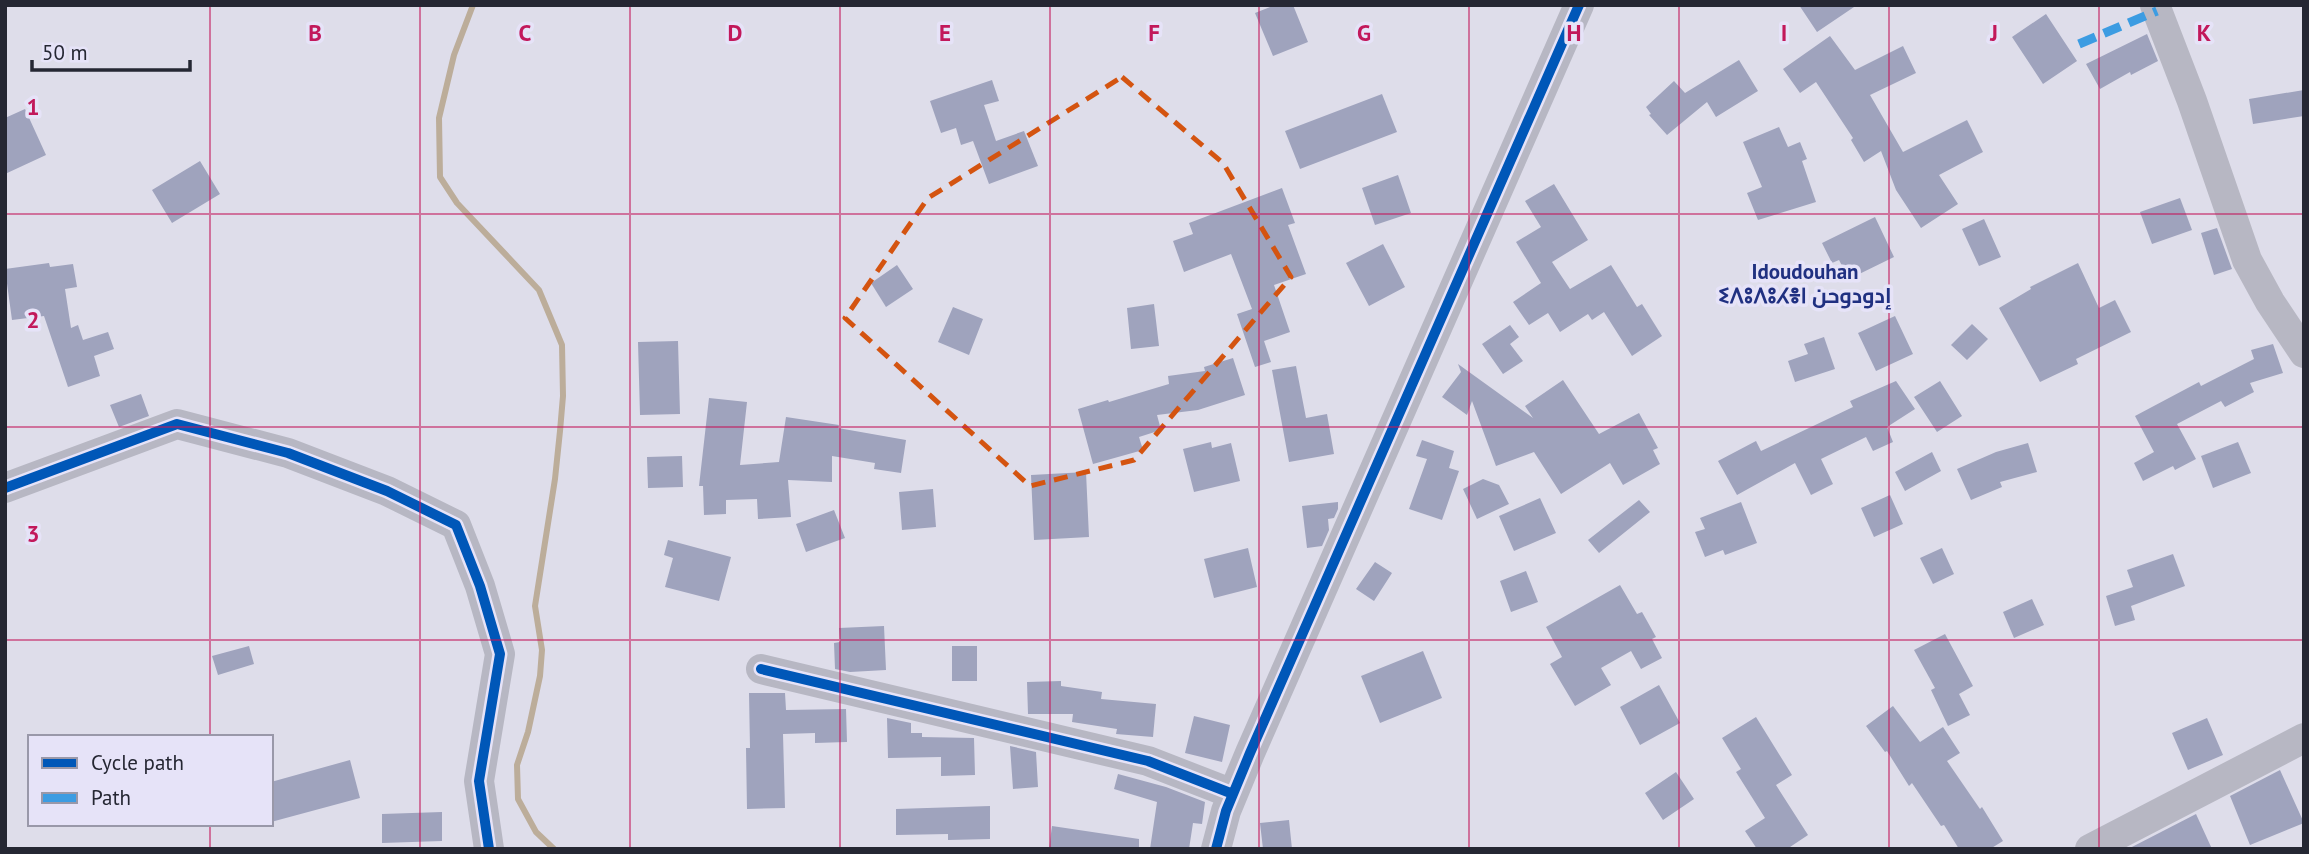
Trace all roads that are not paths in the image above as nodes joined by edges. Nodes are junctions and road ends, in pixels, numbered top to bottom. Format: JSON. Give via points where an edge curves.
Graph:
{"nodes":[{"id":1,"x":1579,"y":5,"type":"edge"},
{"id":2,"x":2155,"y":5,"type":"edge"},
{"id":3,"x":2304,"y":353,"type":"edge"},
{"id":4,"x":5,"y":488,"type":"edge"},
{"id":5,"x":761,"y":669,"type":"dead end"},
{"id":6,"x":2304,"y":738,"type":"edge"},
{"id":7,"x":1233,"y":794,"type":"junction"},
{"id":8,"x":489,"y":849,"type":"edge"},
{"id":9,"x":1216,"y":849,"type":"edge"},
{"id":10,"x":2090,"y":849,"type":"edge"}],
"edges":[{"from":1,"to":7,"type":"street"},
{"from":2,"to":3,"type":"street","via":[[2248,260]]},
{"from":4,"to":8,"type":"street","via":[[177,424],[288,453],[387,491],[456,525],[500,654],[479,781]]},
{"from":5,"to":7,"type":"street","via":[[1148,761]]},
{"from":6,"to":10,"type":"street"},
{"from":7,"to":9,"type":"street"}]}
